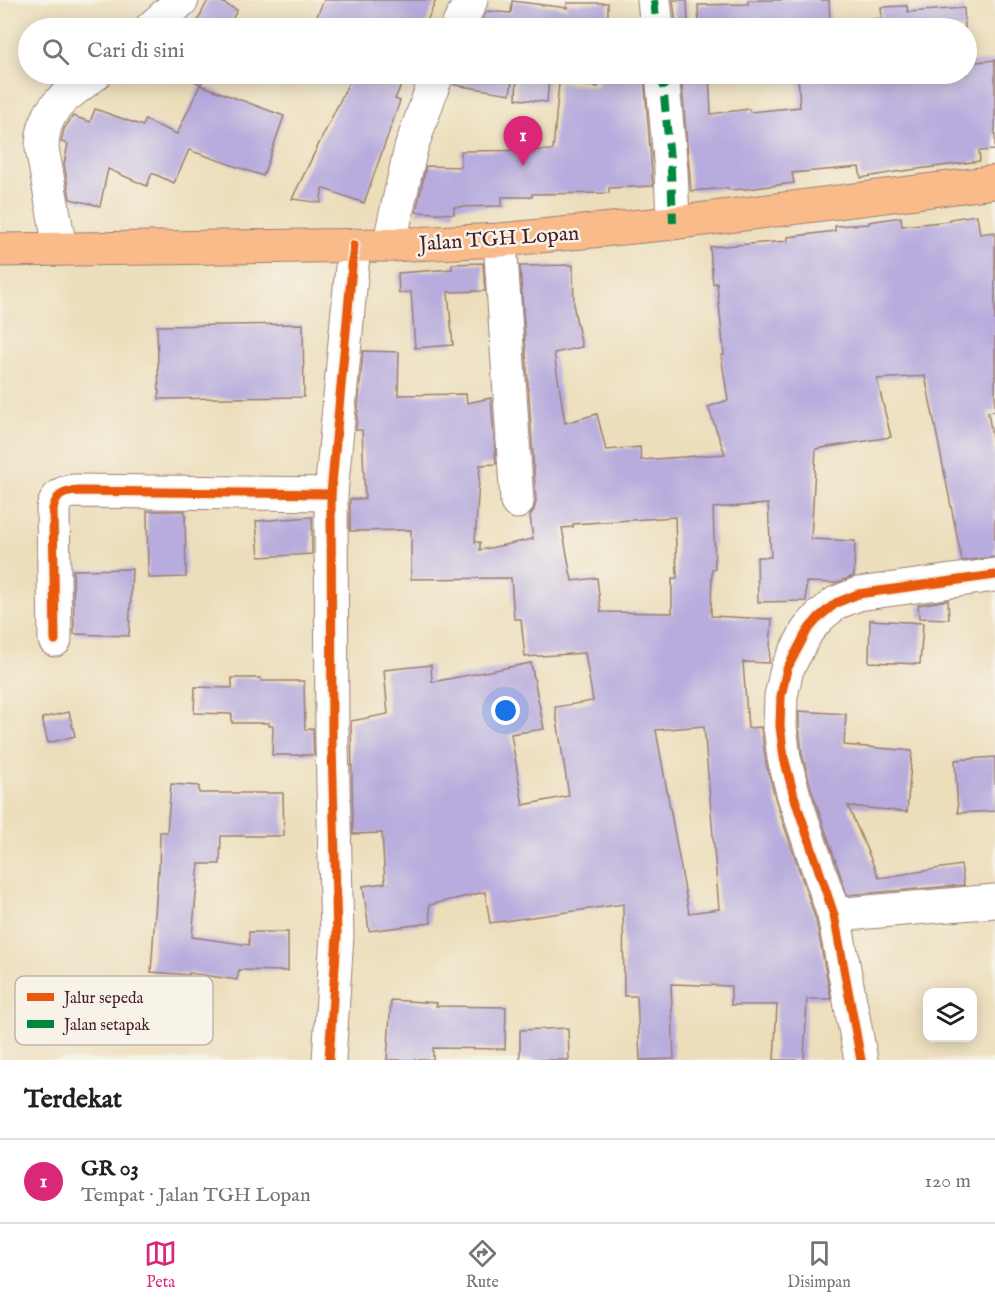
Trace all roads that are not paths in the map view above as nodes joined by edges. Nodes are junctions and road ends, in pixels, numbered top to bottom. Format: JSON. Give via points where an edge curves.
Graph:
{"nodes":[{"id":1,"x":182,"y":0,"type":"edge"},
{"id":2,"x":471,"y":0,"type":"edge"},
{"id":3,"x":654,"y":0,"type":"edge"},
{"id":4,"x":162,"y":18,"type":"edge"},
{"id":5,"x":462,"y":18,"type":"edge"},
{"id":6,"x":656,"y":18,"type":"edge"},
{"id":7,"x":82,"y":84,"type":"edge"},
{"id":8,"x":433,"y":84,"type":"edge"},
{"id":9,"x":663,"y":84,"type":"edge"},
{"id":10,"x":995,"y":182,"type":"edge"},
{"id":11,"x":673,"y":224,"type":"junction"},
{"id":12,"x":500,"y":240,"type":"junction"},
{"id":13,"x":354,"y":245,"type":"junction"},
{"id":14,"x":389,"y":245,"type":"junction"},
{"id":15,"x":60,"y":248,"type":"junction"},
{"id":16,"x":0,"y":250,"type":"edge"},
{"id":17,"x":331,"y":494,"type":"junction"},
{"id":18,"x":517,"y":502,"type":"dead end"},
{"id":19,"x":995,"y":575,"type":"edge"},
{"id":20,"x":55,"y":640,"type":"dead end"},
{"id":21,"x":995,"y":901,"type":"edge"},
{"id":22,"x":834,"y":915,"type":"junction"},
{"id":23,"x":328,"y":1060,"type":"edge"},
{"id":24,"x":861,"y":1060,"type":"edge"}],
"edges":[{"from":1,"to":4,"type":"street"},
{"from":2,"to":5,"type":"street"},
{"from":3,"to":6,"type":"street"},
{"from":7,"to":15,"type":"street","via":[[49,113],[42,137]]},
{"from":8,"to":14,"type":"street","via":[[411,148]]},
{"from":9,"to":11,"type":"street"},
{"from":10,"to":11,"type":"highway","name":"Jalan TGH Lopan"},
{"from":11,"to":12,"type":"highway","name":"Jalan TGH Lopan"},
{"from":12,"to":14,"type":"highway","name":"Jalan TGH Lopan"},
{"from":12,"to":18,"type":"street"},
{"from":13,"to":14,"type":"highway","name":"Jalan TGH Lopan"},
{"from":13,"to":15,"type":"highway","name":"Jalan TGH Lopan"},
{"from":13,"to":17,"type":"street"},
{"from":15,"to":16,"type":"highway","name":"Jalan TGH Lopan"},
{"from":17,"to":20,"type":"street","via":[[61,494],[52,509]]},
{"from":17,"to":23,"type":"street","via":[[337,935]]},
{"from":19,"to":22,"type":"street","via":[[858,594],[836,603],[807,631],[787,669],[781,696],[784,758]]},
{"from":21,"to":22,"type":"street"},
{"from":22,"to":24,"type":"street"}]}
